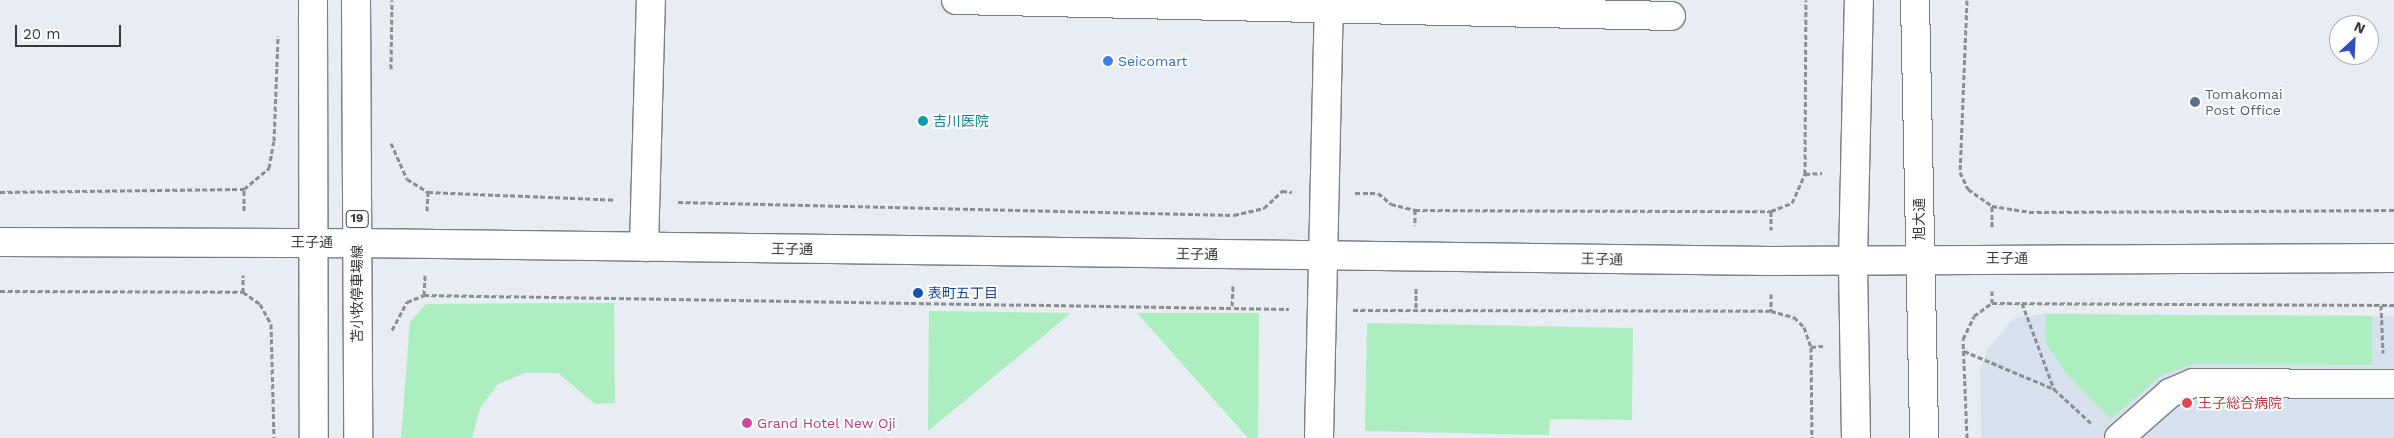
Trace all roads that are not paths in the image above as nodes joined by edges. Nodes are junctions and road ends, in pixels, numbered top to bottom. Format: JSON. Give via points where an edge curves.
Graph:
{"nodes":[{"id":1,"x":313,"y":0,"type":"edge"},
{"id":2,"x":356,"y":0,"type":"edge"},
{"id":3,"x":651,"y":0,"type":"edge"},
{"id":4,"x":956,"y":0,"type":"edge"},
{"id":5,"x":1914,"y":0,"type":"edge"},
{"id":6,"x":1329,"y":4,"type":"edge"},
{"id":7,"x":1856,"y":8,"type":"edge"},
{"id":8,"x":1671,"y":16,"type":"dead end"},
{"id":9,"x":0,"y":242,"type":"edge"},
{"id":10,"x":314,"y":242,"type":"junction"},
{"id":11,"x":358,"y":243,"type":"junction"},
{"id":12,"x":644,"y":247,"type":"junction"},
{"id":13,"x":1324,"y":255,"type":"junction"},
{"id":14,"x":2394,"y":258,"type":"edge"},
{"id":15,"x":1919,"y":259,"type":"junction"},
{"id":16,"x":1854,"y":260,"type":"junction"},
{"id":17,"x":2394,"y":384,"type":"edge"},
{"id":18,"x":314,"y":438,"type":"edge"},
{"id":19,"x":358,"y":438,"type":"edge"},
{"id":20,"x":1319,"y":438,"type":"edge"},
{"id":21,"x":1856,"y":438,"type":"edge"},
{"id":22,"x":1924,"y":438,"type":"edge"},
{"id":23,"x":2119,"y":438,"type":"edge"}],
"edges":[{"from":1,"to":10,"type":"street"},
{"from":2,"to":11,"type":"street","name":"苫小牧停車場線","number":"19"},
{"from":3,"to":12,"type":"street"},
{"from":4,"to":6,"type":"street"},
{"from":5,"to":15,"type":"street","name":"旭大通"},
{"from":6,"to":8,"type":"street"},
{"from":6,"to":13,"type":"street"},
{"from":7,"to":16,"type":"street"},
{"from":9,"to":10,"type":"street","name":"王子通"},
{"from":10,"to":11,"type":"street","name":"王子通"},
{"from":10,"to":18,"type":"street"},
{"from":11,"to":12,"type":"street","name":"王子通"},
{"from":11,"to":19,"type":"street","name":"苫小牧停車場線","number":"19"},
{"from":12,"to":13,"type":"street","name":"王子通"},
{"from":13,"to":16,"type":"street","name":"王子通"},
{"from":13,"to":20,"type":"street"},
{"from":14,"to":15,"type":"street","name":"王子通"},
{"from":15,"to":16,"type":"street","name":"王子通"},
{"from":15,"to":22,"type":"street","name":"旭大通"},
{"from":16,"to":21,"type":"street"},
{"from":17,"to":23,"type":"street","via":[[2193,383],[2170,393]]}]}
